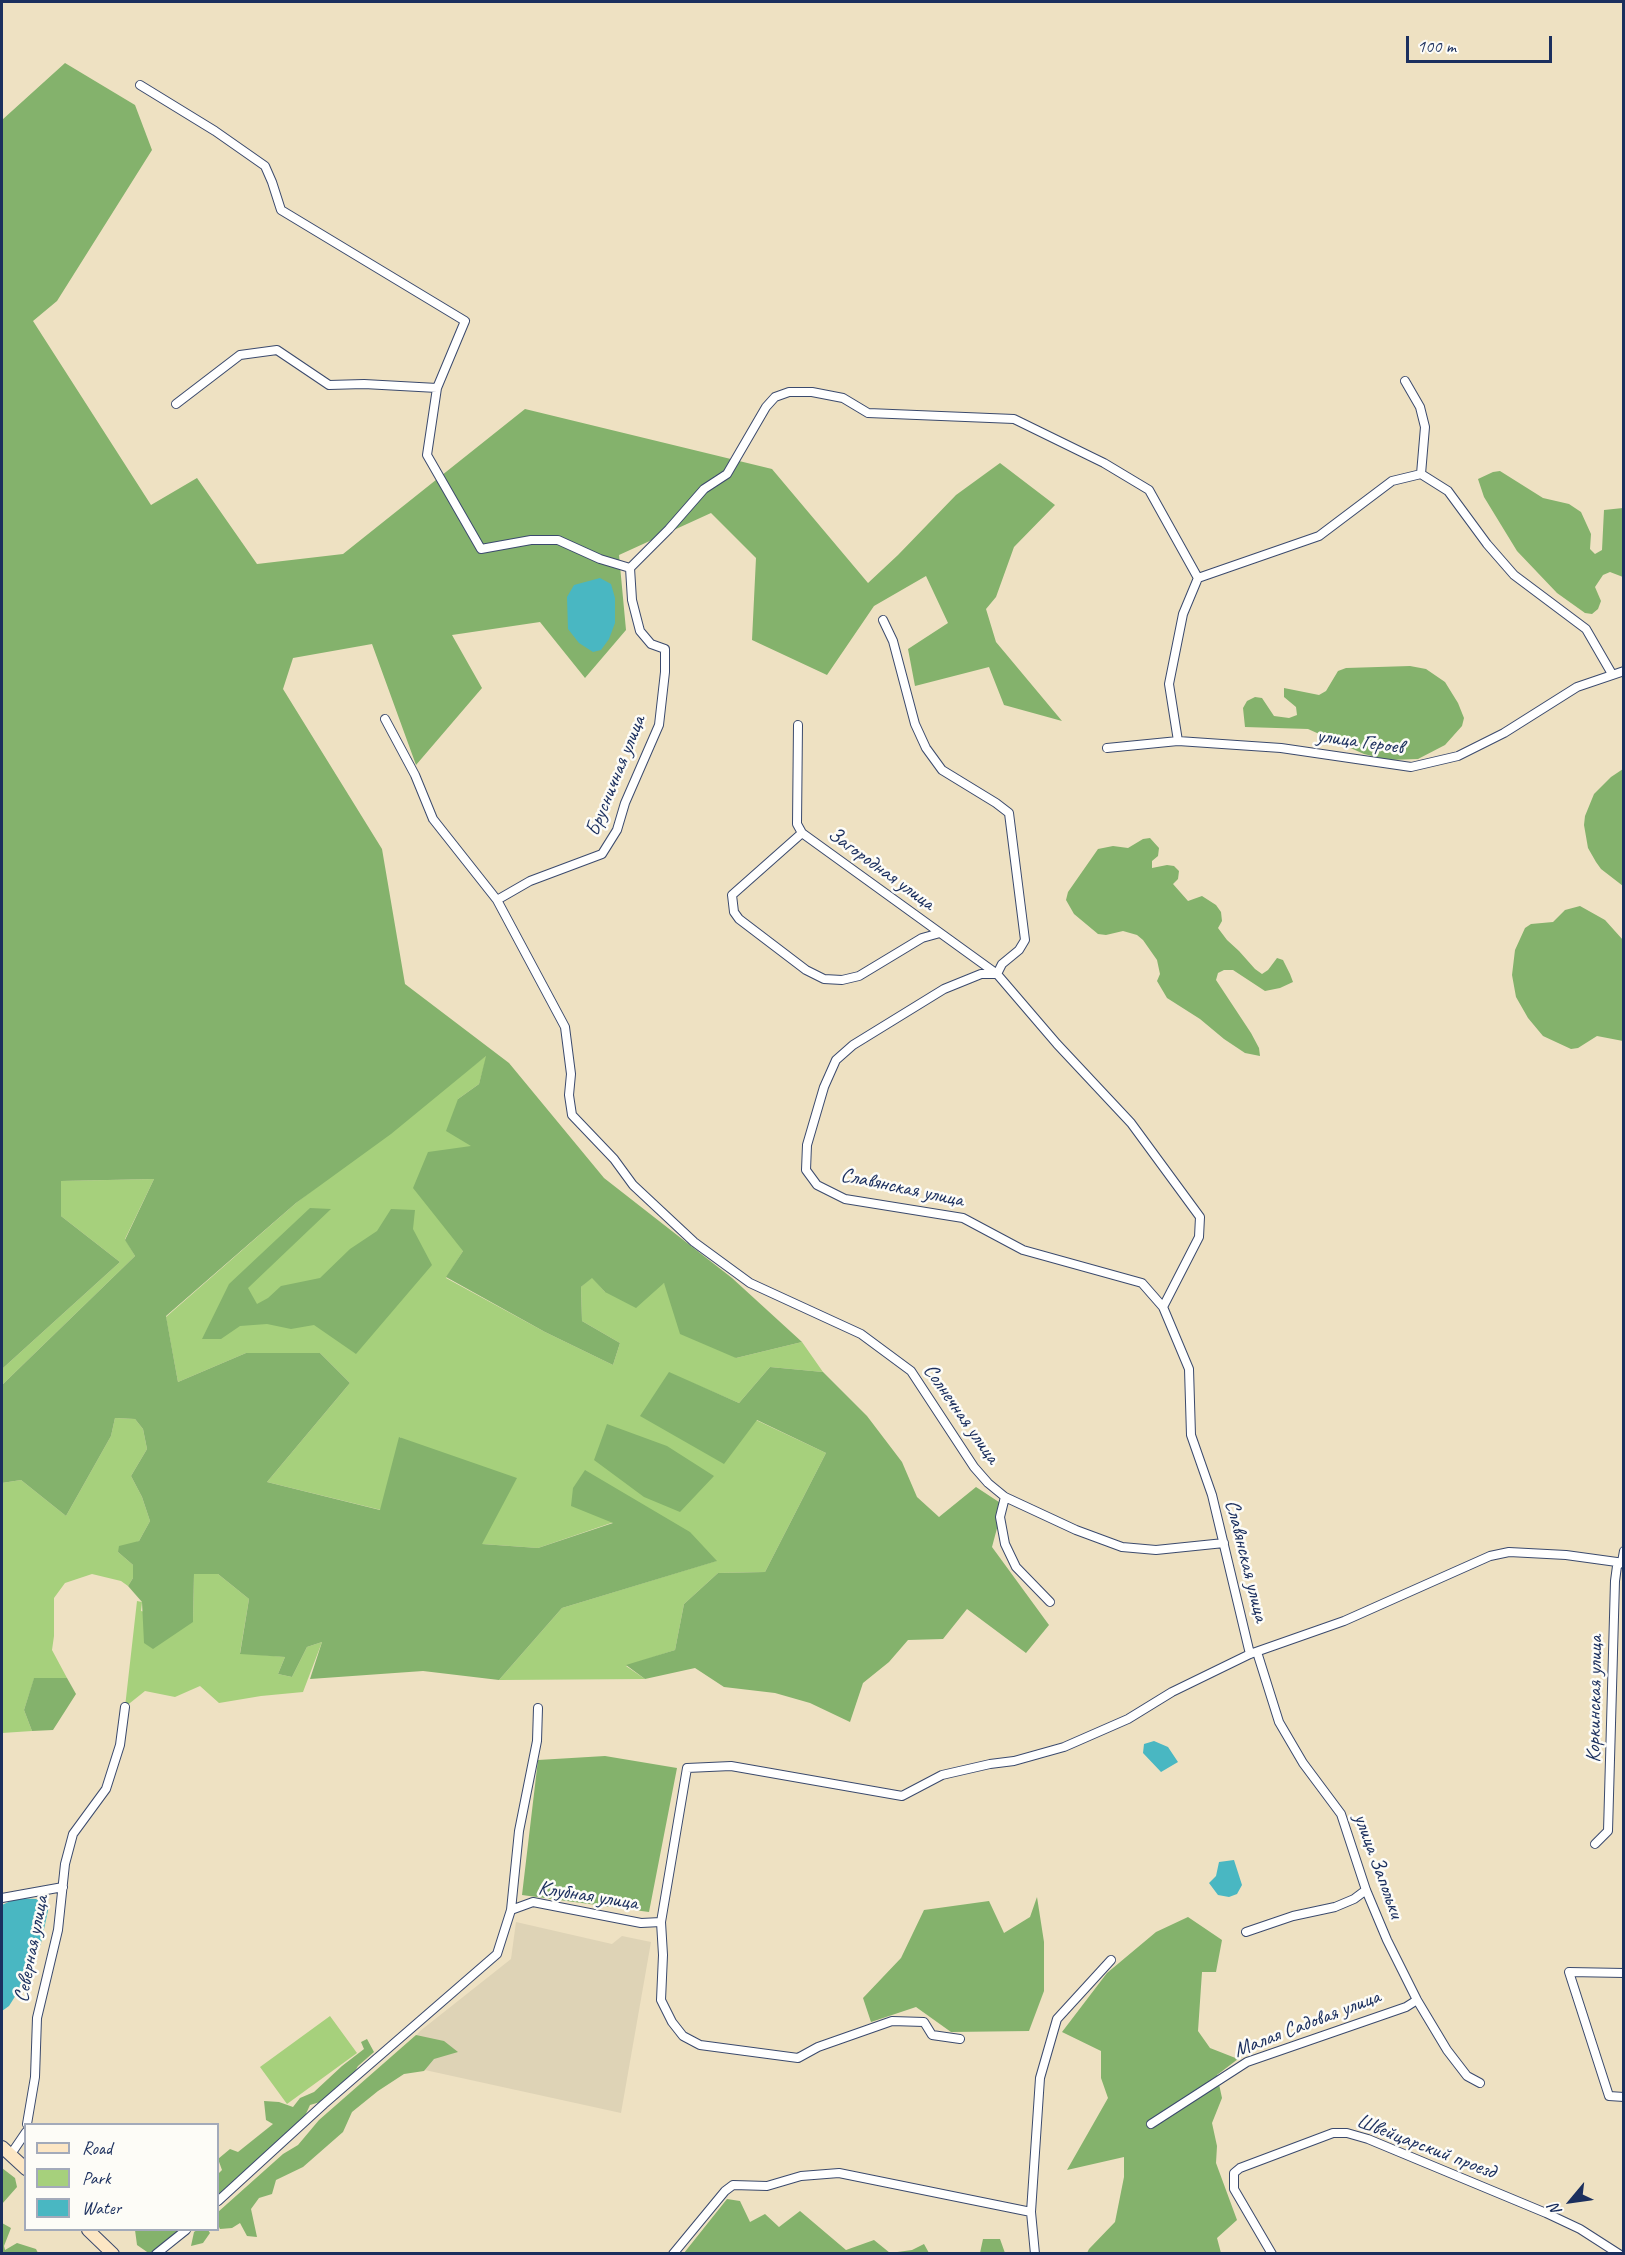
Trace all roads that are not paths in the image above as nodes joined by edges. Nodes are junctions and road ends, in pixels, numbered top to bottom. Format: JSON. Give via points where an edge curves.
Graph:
{"nodes":[{"id":1,"x":140,"y":85,"type":"dead end"},
{"id":2,"x":1405,"y":381,"type":"dead end"},
{"id":3,"x":437,"y":388,"type":"junction"},
{"id":4,"x":176,"y":404,"type":"dead end"},
{"id":5,"x":1421,"y":474,"type":"junction"},
{"id":6,"x":630,"y":568,"type":"junction"},
{"id":7,"x":1198,"y":578,"type":"junction"},
{"id":8,"x":883,"y":620,"type":"dead end"},
{"id":9,"x":1623,"y":671,"type":"edge"},
{"id":10,"x":1612,"y":674,"type":"junction"},
{"id":11,"x":385,"y":719,"type":"dead end"},
{"id":12,"x":798,"y":725,"type":"dead end"},
{"id":13,"x":1178,"y":741,"type":"junction"},
{"id":14,"x":1107,"y":748,"type":"dead end"},
{"id":15,"x":802,"y":833,"type":"junction"},
{"id":16,"x":496,"y":900,"type":"junction"},
{"id":17,"x":940,"y":933,"type":"junction"},
{"id":18,"x":997,"y":974,"type":"junction"},
{"id":19,"x":1163,"y":1307,"type":"junction"},
{"id":20,"x":1005,"y":1497,"type":"junction"},
{"id":21,"x":1224,"y":1543,"type":"junction"},
{"id":22,"x":1623,"y":1551,"type":"edge"},
{"id":23,"x":1623,"y":1563,"type":"edge"},
{"id":24,"x":1050,"y":1602,"type":"dead end"},
{"id":25,"x":1253,"y":1653,"type":"junction"},
{"id":26,"x":125,"y":1707,"type":"dead end"},
{"id":27,"x":538,"y":1708,"type":"dead end"},
{"id":28,"x":1595,"y":1844,"type":"dead end"},
{"id":29,"x":63,"y":1887,"type":"junction"},
{"id":30,"x":1366,"y":1890,"type":"junction"},
{"id":31,"x":2,"y":1898,"type":"edge"},
{"id":32,"x":512,"y":1911,"type":"junction"},
{"id":33,"x":661,"y":1922,"type":"junction"},
{"id":34,"x":1246,"y":1932,"type":"dead end"},
{"id":35,"x":1112,"y":1960,"type":"dead end"},
{"id":36,"x":1623,"y":1973,"type":"edge"},
{"id":37,"x":1417,"y":2000,"type":"junction"},
{"id":38,"x":960,"y":2039,"type":"dead end"},
{"id":39,"x":1480,"y":2083,"type":"dead end"},
{"id":40,"x":1623,"y":2097,"type":"edge"},
{"id":41,"x":27,"y":2123,"type":"edge"},
{"id":42,"x":1151,"y":2124,"type":"dead end"},
{"id":43,"x":24,"y":2134,"type":"edge"},
{"id":44,"x":6,"y":2151,"type":"edge"},
{"id":45,"x":24,"y":2167,"type":"edge"},
{"id":46,"x":219,"y":2199,"type":"edge"},
{"id":47,"x":1031,"y":2212,"type":"junction"},
{"id":48,"x":90,"y":2231,"type":"edge"},
{"id":49,"x":184,"y":2231,"type":"edge"},
{"id":50,"x":113,"y":2253,"type":"edge"},
{"id":51,"x":156,"y":2253,"type":"edge"},
{"id":52,"x":673,"y":2253,"type":"edge"},
{"id":53,"x":1035,"y":2253,"type":"edge"},
{"id":54,"x":1272,"y":2253,"type":"edge"},
{"id":55,"x":1619,"y":2253,"type":"edge"}],
"edges":[{"from":1,"to":3,"type":"street","via":[[264,166],[281,210],[465,321]]},
{"from":2,"to":5,"type":"street","via":[[1420,407],[1425,427]]},
{"from":3,"to":4,"type":"street","via":[[328,385],[277,350],[240,355]]},
{"from":3,"to":6,"type":"street","via":[[427,455],[482,549],[531,540],[558,540]]},
{"from":5,"to":7,"type":"street","via":[[1392,482],[1319,536]]},
{"from":5,"to":10,"type":"street","via":[[1448,491],[1514,575],[1586,629]]},
{"from":6,"to":7,"type":"street","via":[[704,489],[727,474],[775,397],[789,392],[812,392],[843,398],[868,413],[1014,419],[1149,490]]},
{"from":6,"to":16,"type":"street","name":"Брусничная улица","via":[[632,600],[640,631],[651,644],[665,649],[659,725],[616,830],[602,854],[530,881]]},
{"from":7,"to":13,"type":"street","via":[[1183,614],[1169,684]]},
{"from":8,"to":18,"type":"street","via":[[926,748],[942,770],[1009,813],[1025,940]]},
{"from":9,"to":10,"type":"street","name":"улица Героев"},
{"from":10,"to":13,"type":"street","name":"улица Героев","via":[[1577,687],[1504,733],[1458,756],[1411,767],[1281,748]]},
{"from":11,"to":16,"type":"street","via":[[433,819]]},
{"from":12,"to":15,"type":"street","name":"Загородная улица","via":[[797,824]]},
{"from":13,"to":14,"type":"street","name":"улица Героев"},
{"from":15,"to":17,"type":"street","name":"Загородная улица"},
{"from":15,"to":17,"type":"street","name":"Загородная улица","via":[[732,895],[739,919],[807,970],[824,979],[859,976],[922,938]]},
{"from":16,"to":20,"type":"street","name":"Солнечная улица","via":[[565,1027],[572,1115],[615,1159],[633,1185],[694,1242],[750,1283],[861,1334],[911,1371],[974,1467]]},
{"from":17,"to":18,"type":"street","name":"Загородная улица"},
{"from":18,"to":19,"type":"street","name":"Загородная улица","via":[[1131,1123],[1200,1217],[1199,1237]]},
{"from":18,"to":19,"type":"street","name":"Славянская улица","via":[[981,975],[944,989],[853,1045],[836,1060],[807,1145],[806,1170],[817,1185],[844,1198],[963,1218],[1023,1250],[1142,1283]]},
{"from":19,"to":21,"type":"street","name":"Славянская улица","via":[[1189,1369],[1191,1435]]},
{"from":20,"to":21,"type":"street","name":"Солнечная улица","via":[[1076,1530],[1122,1546],[1155,1550]]},
{"from":20,"to":24,"type":"street","via":[[999,1517],[1005,1544],[1016,1566]]},
{"from":21,"to":25,"type":"street","name":"Славянская улица"},
{"from":22,"to":23,"type":"street","name":"Коркинская улица"},
{"from":23,"to":25,"type":"street","via":[[1566,1555],[1509,1552],[1490,1556],[1344,1621]]},
{"from":23,"to":28,"type":"street","name":"Коркинская улица","via":[[1617,1566],[1615,1581],[1608,1831]]},
{"from":25,"to":30,"type":"street","name":"улица Запольки","via":[[1279,1722],[1303,1763],[1341,1814]]},
{"from":25,"to":33,"type":"street","name":"Клубная улица","via":[[1172,1692],[1128,1719],[1064,1747],[942,1775],[902,1796],[731,1766],[687,1768]]},
{"from":26,"to":29,"type":"street","name":"Северная улица","via":[[120,1745],[106,1789],[73,1833],[64,1864]]},
{"from":27,"to":32,"type":"street","via":[[537,1741],[519,1831]]},
{"from":29,"to":31,"type":"street","name":"Северная улица"},
{"from":29,"to":41,"type":"street","name":"Северная улица","via":[[58,1930],[37,2018]]},
{"from":30,"to":34,"type":"street","via":[[1335,1907]]},
{"from":30,"to":37,"type":"street","name":"улица Запольки"},
{"from":32,"to":33,"type":"street","name":"Клубная улица","via":[[533,1902],[641,1923]]},
{"from":32,"to":46,"type":"street","name":"Клубная улица","via":[[497,1954]]},
{"from":33,"to":38,"type":"street","via":[[661,2000],[683,2036],[700,2045],[798,2058],[892,2021],[924,2022],[932,2035]]},
{"from":35,"to":47,"type":"street","via":[[1057,2019],[1040,2078]]},
{"from":36,"to":40,"type":"street","via":[[1569,1972],[1609,2096]]},
{"from":37,"to":39,"type":"street","name":"улица Запольки","via":[[1447,2050],[1467,2076]]},
{"from":37,"to":42,"type":"street","name":"Малая Садовая улица","via":[[1247,2062]]},
{"from":43,"to":44,"type":"street"},
{"from":44,"to":45,"type":"street"},
{"from":47,"to":52,"type":"street","via":[[839,2173],[801,2176],[767,2186],[733,2185]]},
{"from":47,"to":53,"type":"street"},
{"from":48,"to":50,"type":"street"},
{"from":49,"to":51,"type":"street"},
{"from":54,"to":55,"type":"street","name":"Швейцарский проезд","via":[[1234,2189],[1234,2173],[1333,2133],[1368,2139],[1546,2213]]}]}
